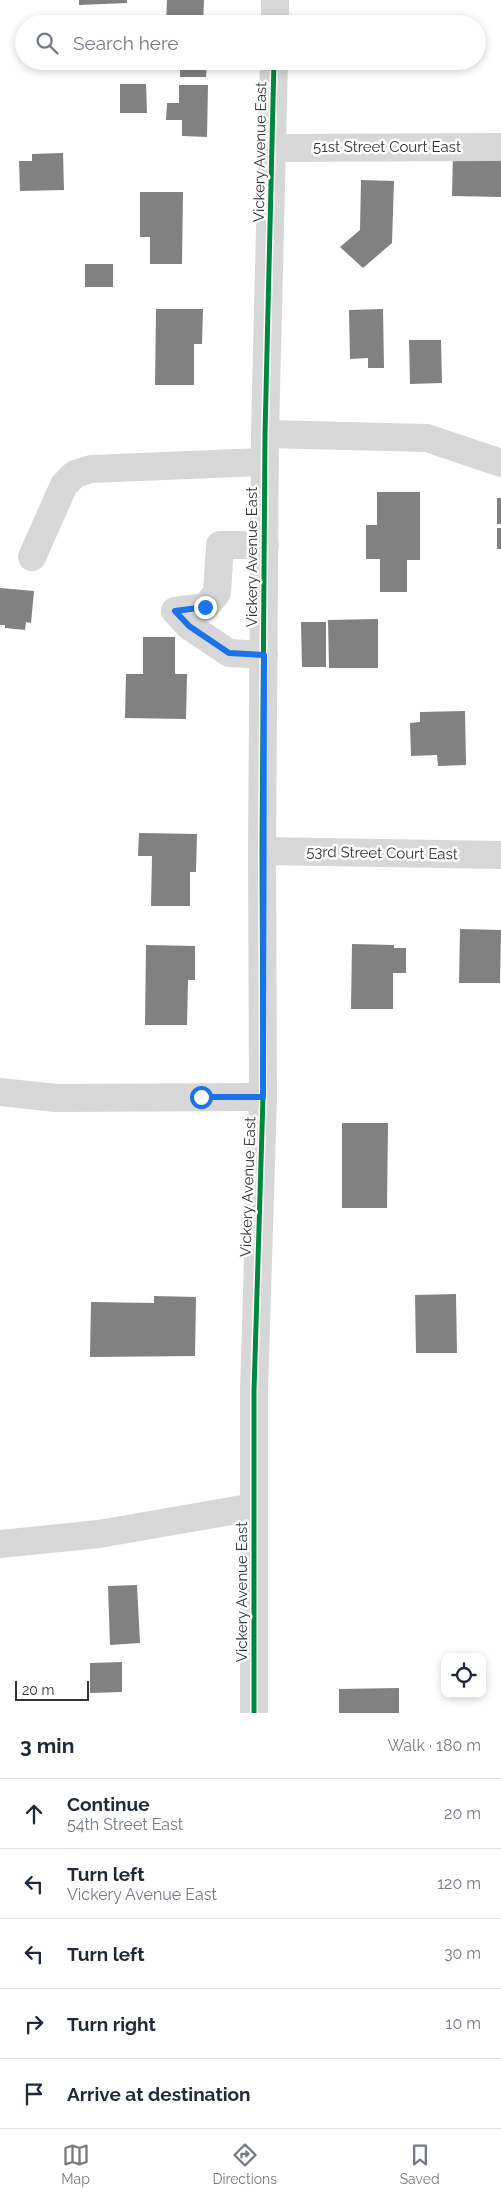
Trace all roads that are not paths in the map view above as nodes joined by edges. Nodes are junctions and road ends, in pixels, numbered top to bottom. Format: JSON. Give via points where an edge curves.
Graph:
{"nodes":[{"id":1,"x":275,"y":0,"type":"edge"},
{"id":2,"x":275,"y":15,"type":"edge"},
{"id":3,"x":274,"y":70,"type":"edge"},
{"id":4,"x":501,"y":147,"type":"edge"},
{"id":5,"x":272,"y":148,"type":"junction"},
{"id":6,"x":265,"y":434,"type":"junction"},
{"id":7,"x":265,"y":462,"type":"junction"},
{"id":8,"x":501,"y":463,"type":"edge"},
{"id":9,"x":265,"y":545,"type":"junction"},
{"id":10,"x":32,"y":557,"type":"dead end"},
{"id":11,"x":264,"y":655,"type":"junction"},
{"id":12,"x":262,"y":850,"type":"junction"},
{"id":13,"x":501,"y":855,"type":"edge"},
{"id":14,"x":0,"y":1092,"type":"edge"},
{"id":15,"x":263,"y":1097,"type":"junction"},
{"id":16,"x":254,"y":1507,"type":"junction"},
{"id":17,"x":0,"y":1544,"type":"edge"},
{"id":18,"x":254,"y":1713,"type":"edge"}],
"edges":[{"from":1,"to":2,"type":"street"},
{"from":3,"to":5,"type":"street","name":"Vickery Avenue East"},
{"from":4,"to":5,"type":"street","name":"51st Street Court East"},
{"from":5,"to":6,"type":"street","name":"Vickery Avenue East"},
{"from":6,"to":7,"type":"street","name":"Vickery Avenue East"},
{"from":6,"to":8,"type":"street","via":[[427,438]]},
{"from":7,"to":9,"type":"street","name":"Vickery Avenue East"},
{"from":7,"to":10,"type":"street","via":[[91,469],[75,474],[64,485]]},
{"from":9,"to":11,"type":"street","name":"Vickery Avenue East"},
{"from":9,"to":11,"type":"street","via":[[220,545],[217,593],[205,607],[175,611],[189,626],[229,653]]},
{"from":11,"to":12,"type":"street","name":"Vickery Avenue East"},
{"from":12,"to":13,"type":"street","name":"53rd Street Court East"},
{"from":12,"to":15,"type":"street","name":"Vickery Avenue East"},
{"from":14,"to":15,"type":"street","via":[[56,1098]]},
{"from":15,"to":16,"type":"street","name":"Vickery Avenue East","via":[[254,1390]]},
{"from":16,"to":17,"type":"street","via":[[99,1534]]},
{"from":16,"to":18,"type":"street","name":"Vickery Avenue East"}]}
